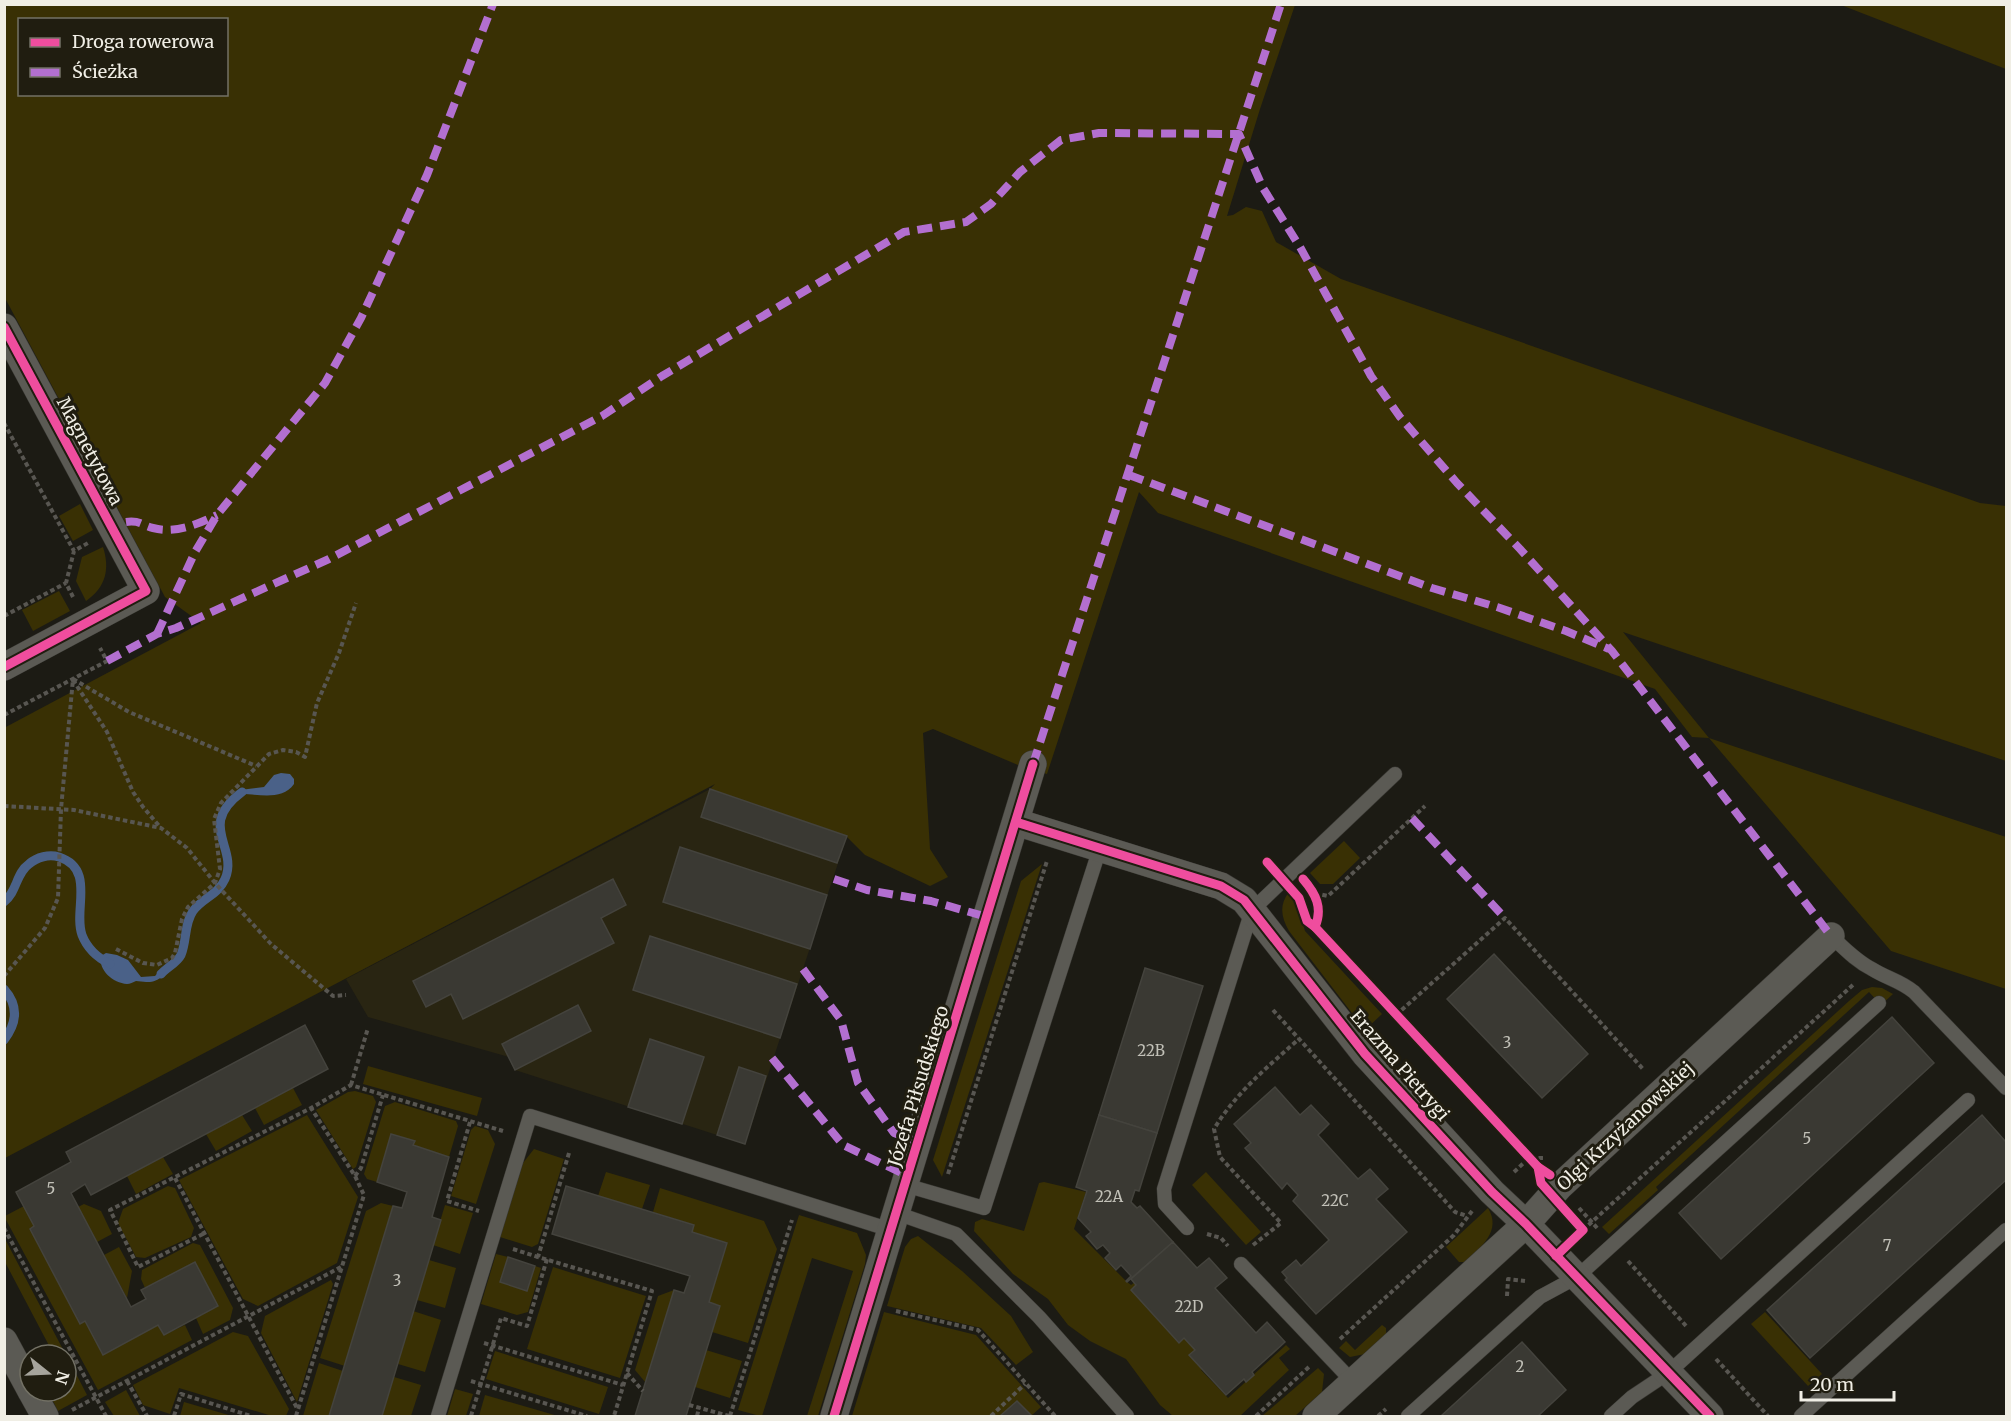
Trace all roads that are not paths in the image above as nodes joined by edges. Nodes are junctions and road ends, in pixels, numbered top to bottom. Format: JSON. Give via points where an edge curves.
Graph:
{"nodes":[{"id":1,"x":4,"y":327,"type":"edge"},
{"id":2,"x":4,"y":667,"type":"edge"},
{"id":3,"x":1034,"y":764,"type":"dead end"},
{"id":4,"x":1395,"y":774,"type":"dead end"},
{"id":5,"x":1016,"y":822,"type":"junction"},
{"id":6,"x":1100,"y":848,"type":"junction"},
{"id":7,"x":1252,"y":910,"type":"junction"},
{"id":8,"x":1831,"y":936,"type":"joint"},
{"id":9,"x":1879,"y":1003,"type":"dead end"},
{"id":10,"x":2007,"y":1088,"type":"edge"},
{"id":11,"x":1968,"y":1100,"type":"dead end"},
{"id":12,"x":905,"y":1185,"type":"junction"},
{"id":13,"x":894,"y":1222,"type":"junction"},
{"id":14,"x":1526,"y":1224,"type":"junction"},
{"id":15,"x":1187,"y":1228,"type":"dead end"},
{"id":16,"x":2007,"y":1230,"type":"edge"},
{"id":17,"x":1241,"y":1264,"type":"dead end"},
{"id":18,"x":1577,"y":1277,"type":"junction"},
{"id":19,"x":4,"y":1341,"type":"edge"},
{"id":20,"x":18,"y":1367,"type":"edge"},
{"id":21,"x":1668,"y":1372,"type":"junction"},
{"id":22,"x":1353,"y":1382,"type":"junction"},
{"id":23,"x":44,"y":1403,"type":"edge"},
{"id":24,"x":56,"y":1415,"type":"edge"},
{"id":25,"x":438,"y":1416,"type":"edge"},
{"id":26,"x":834,"y":1416,"type":"edge"},
{"id":27,"x":1127,"y":1416,"type":"edge"},
{"id":28,"x":1316,"y":1416,"type":"edge"},
{"id":29,"x":1408,"y":1416,"type":"edge"},
{"id":30,"x":1611,"y":1416,"type":"edge"},
{"id":31,"x":1710,"y":1416,"type":"edge"},
{"id":32,"x":1801,"y":1416,"type":"edge"}],
"edges":[{"from":1,"to":2,"type":"street","name":"Magnetytowa","via":[[146,591]]},
{"from":3,"to":5,"type":"street","name":"Józefa Piłsudskiego"},
{"from":4,"to":7,"type":"lane"},
{"from":5,"to":6,"type":"street","name":"Erazma Pietrygi"},
{"from":5,"to":12,"type":"street","name":"Józefa Piłsudskiego"},
{"from":6,"to":7,"type":"street","name":"Erazma Pietrygi","via":[[1221,886],[1244,900]]},
{"from":6,"to":12,"type":"lane","via":[[984,1208]]},
{"from":7,"to":14,"type":"street","name":"Erazma Pietrygi","via":[[1365,1054]]},
{"from":7,"to":15,"type":"lane","via":[[1164,1189],[1165,1204]]},
{"from":8,"to":10,"type":"lane","via":[[1871,969],[1914,992]]},
{"from":8,"to":14,"type":"street","name":"Olgi Krzyżanowskiej","via":[[1563,1199]]},
{"from":9,"to":18,"type":"lane"},
{"from":11,"to":21,"type":"lane"},
{"from":12,"to":13,"type":"street","name":"Józefa Piłsudskiego"},
{"from":13,"to":25,"type":"lane","via":[[801,1201],[530,1116]]},
{"from":13,"to":26,"type":"street","name":"Józefa Piłsudskiego"},
{"from":13,"to":27,"type":"lane","via":[[956,1234],[1039,1317]]},
{"from":14,"to":18,"type":"street","name":"Erazma Pietrygi"},
{"from":14,"to":22,"type":"street","name":"Olgi Krzyżanowskiej"},
{"from":16,"to":32,"type":"lane"},
{"from":17,"to":22,"type":"lane"},
{"from":18,"to":21,"type":"street","name":"Erazma Pietrygi"},
{"from":18,"to":29,"type":"lane","via":[[1540,1297]]},
{"from":19,"to":20,"type":"street"},
{"from":21,"to":30,"type":"lane"},
{"from":21,"to":31,"type":"street","name":"Erazma Pietrygi"},
{"from":22,"to":28,"type":"street","name":"Olgi Krzyżanowskiej"},
{"from":23,"to":24,"type":"street"}]}
